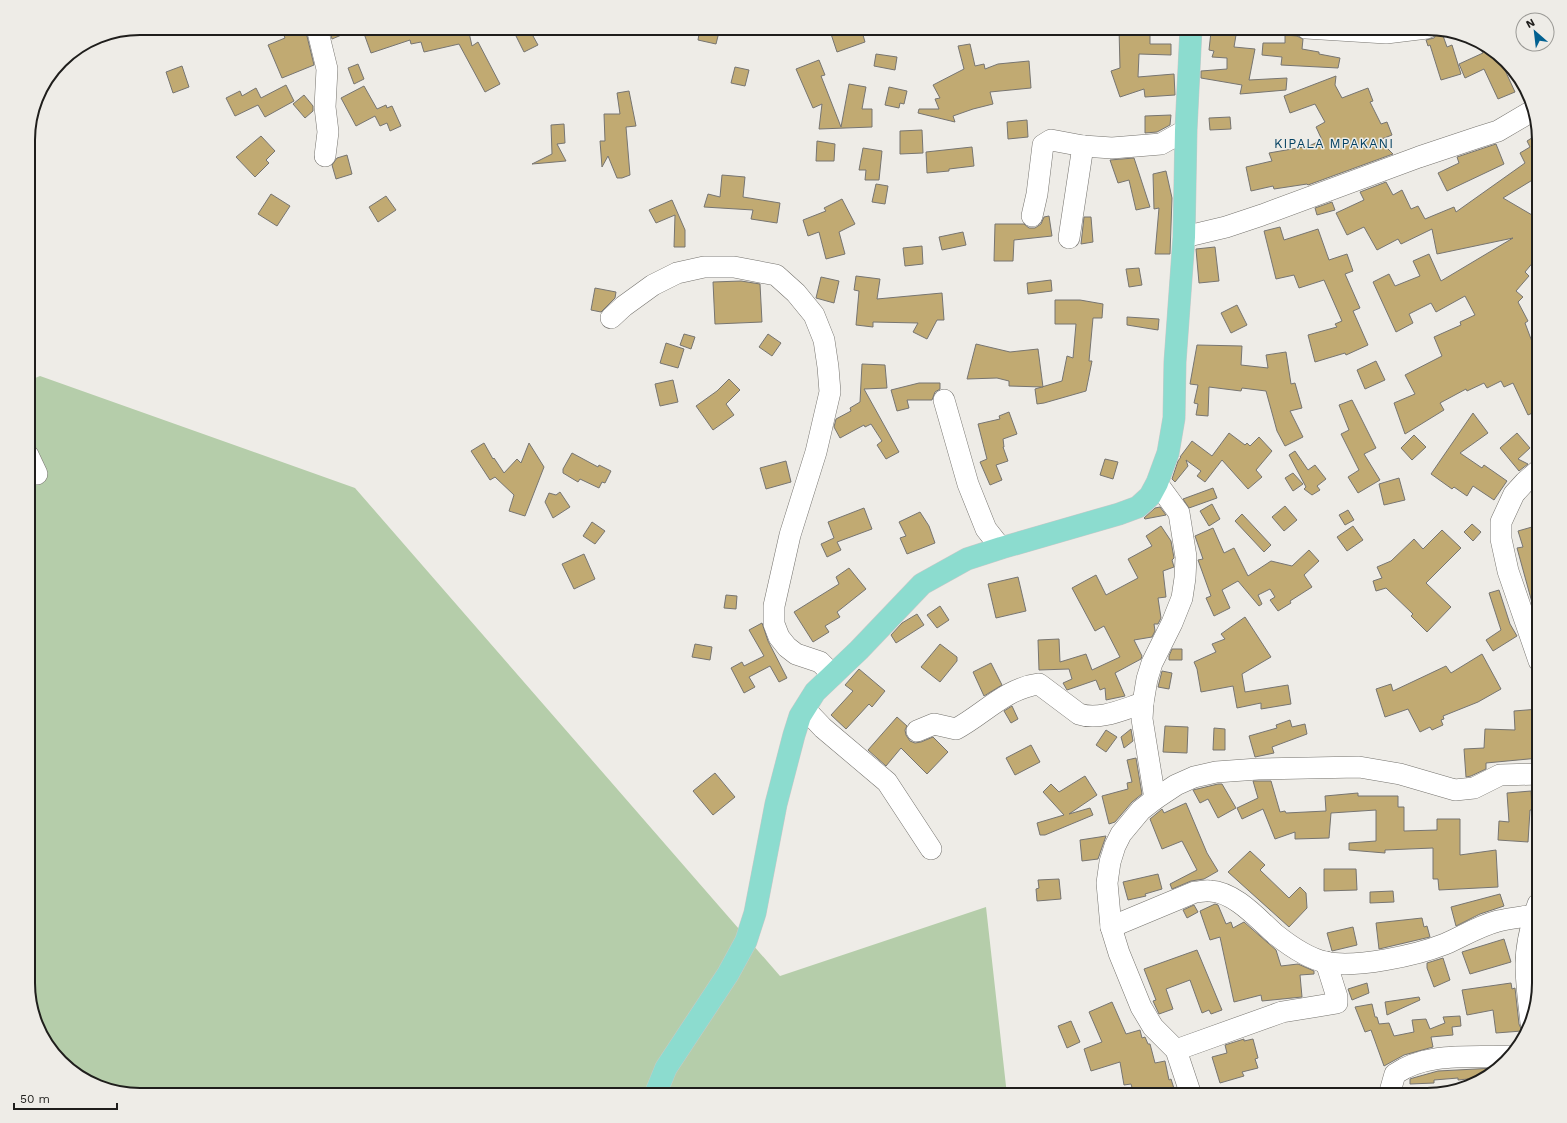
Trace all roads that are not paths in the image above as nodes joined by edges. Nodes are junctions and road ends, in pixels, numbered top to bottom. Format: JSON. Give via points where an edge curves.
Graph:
{"nodes":[{"id":1,"x":319,"y":35,"type":"edge"},
{"id":2,"x":1191,"y":35,"type":"edge"},
{"id":3,"x":1528,"y":112,"type":"edge"},
{"id":4,"x":1186,"y":130,"type":"junction"},
{"id":5,"x":1083,"y":146,"type":"junction"},
{"id":6,"x":325,"y":156,"type":"dead end"},
{"id":7,"x":1032,"y":216,"type":"dead end"},
{"id":8,"x":1184,"y":237,"type":"junction"},
{"id":9,"x":1069,"y":238,"type":"dead end"},
{"id":10,"x":611,"y":318,"type":"dead end"},
{"id":11,"x":944,"y":400,"type":"dead end"},
{"id":12,"x":35,"y":470,"type":"edge"},
{"id":13,"x":37,"y":474,"type":"dead end"},
{"id":14,"x":1532,"y":476,"type":"edge"},
{"id":15,"x":1157,"y":483,"type":"junction"},
{"id":16,"x":1000,"y":548,"type":"junction"},
{"id":17,"x":1532,"y":641,"type":"edge"},
{"id":18,"x":833,"y":675,"type":"junction"},
{"id":19,"x":1143,"y":703,"type":"junction"},
{"id":20,"x":805,"y":709,"type":"junction"},
{"id":21,"x":917,"y":731,"type":"dead end"},
{"id":22,"x":1532,"y":774,"type":"edge"},
{"id":23,"x":1155,"y":798,"type":"junction"},
{"id":24,"x":931,"y":849,"type":"dead end"},
{"id":25,"x":1532,"y":910,"type":"edge"},
{"id":26,"x":1111,"y":927,"type":"junction"},
{"id":27,"x":1532,"y":928,"type":"edge"},
{"id":28,"x":1326,"y":962,"type":"junction"},
{"id":29,"x":1529,"y":1006,"type":"edge"},
{"id":30,"x":1176,"y":1050,"type":"junction"},
{"id":31,"x":1502,"y":1056,"type":"edge"},
{"id":32,"x":658,"y":1088,"type":"edge"},
{"id":33,"x":1190,"y":1088,"type":"edge"},
{"id":34,"x":1391,"y":1088,"type":"edge"}],
"edges":[{"from":1,"to":6,"type":"street","via":[[327,69],[325,108],[328,132]]},
{"from":2,"to":4,"type":"main road"},
{"from":3,"to":8,"type":"street","via":[[1480,137],[1262,215]]},
{"from":4,"to":5,"type":"street","via":[[1161,144],[1112,148]]},
{"from":4,"to":8,"type":"main road"},
{"from":5,"to":7,"type":"street","via":[[1051,140],[1043,145]]},
{"from":5,"to":9,"type":"street"},
{"from":8,"to":15,"type":"main road","via":[[1175,362],[1174,418],[1168,453]]},
{"from":10,"to":18,"type":"street","via":[[653,285],[677,273],[704,267],[734,267],[776,275],[796,293],[814,315],[824,340],[830,392],[816,452],[790,536],[774,606],[774,624],[779,637],[787,647],[796,654],[820,662]]},
{"from":11,"to":16,"type":"street","via":[[968,484],[986,528]]},
{"from":12,"to":13,"type":"street"},
{"from":14,"to":17,"type":"street","via":[[1514,494],[1501,522],[1501,539],[1508,571]]},
{"from":15,"to":16,"type":"main road","via":[[1150,496],[1138,507]]},
{"from":15,"to":19,"type":"street","via":[[1179,513],[1186,557],[1185,578],[1182,598],[1152,663]]},
{"from":16,"to":18,"type":"main road","via":[[967,560],[922,584]]},
{"from":18,"to":20,"type":"main road","via":[[815,692]]},
{"from":19,"to":21,"type":"street","via":[[1097,716],[1086,716],[1079,714],[1039,684],[1014,691],[956,729],[934,724]]},
{"from":19,"to":23,"type":"street","via":[[1142,719]]},
{"from":20,"to":24,"type":"street","via":[[823,728],[887,782]]},
{"from":20,"to":32,"type":"main road","via":[[794,735],[776,804],[755,913],[746,941],[728,974],[666,1068]]},
{"from":22,"to":23,"type":"street","via":[[1500,775],[1474,788],[1455,790],[1400,774],[1359,767],[1258,769],[1216,772],[1194,777]]},
{"from":23,"to":26,"type":"street","via":[[1121,834],[1115,846],[1107,883]]},
{"from":25,"to":28,"type":"street","via":[[1475,929],[1445,944],[1417,953],[1363,962]]},
{"from":26,"to":28,"type":"street","via":[[1195,892],[1210,891],[1238,901],[1293,947]]},
{"from":26,"to":30,"type":"street","via":[[1141,1007],[1153,1027]]},
{"from":27,"to":29,"type":"street","via":[[1526,963]]},
{"from":28,"to":30,"type":"street","via":[[1337,997],[1336,1003],[1282,1012]]},
{"from":30,"to":33,"type":"street"},
{"from":31,"to":34,"type":"street","via":[[1425,1060],[1405,1067],[1395,1074]]}]}
